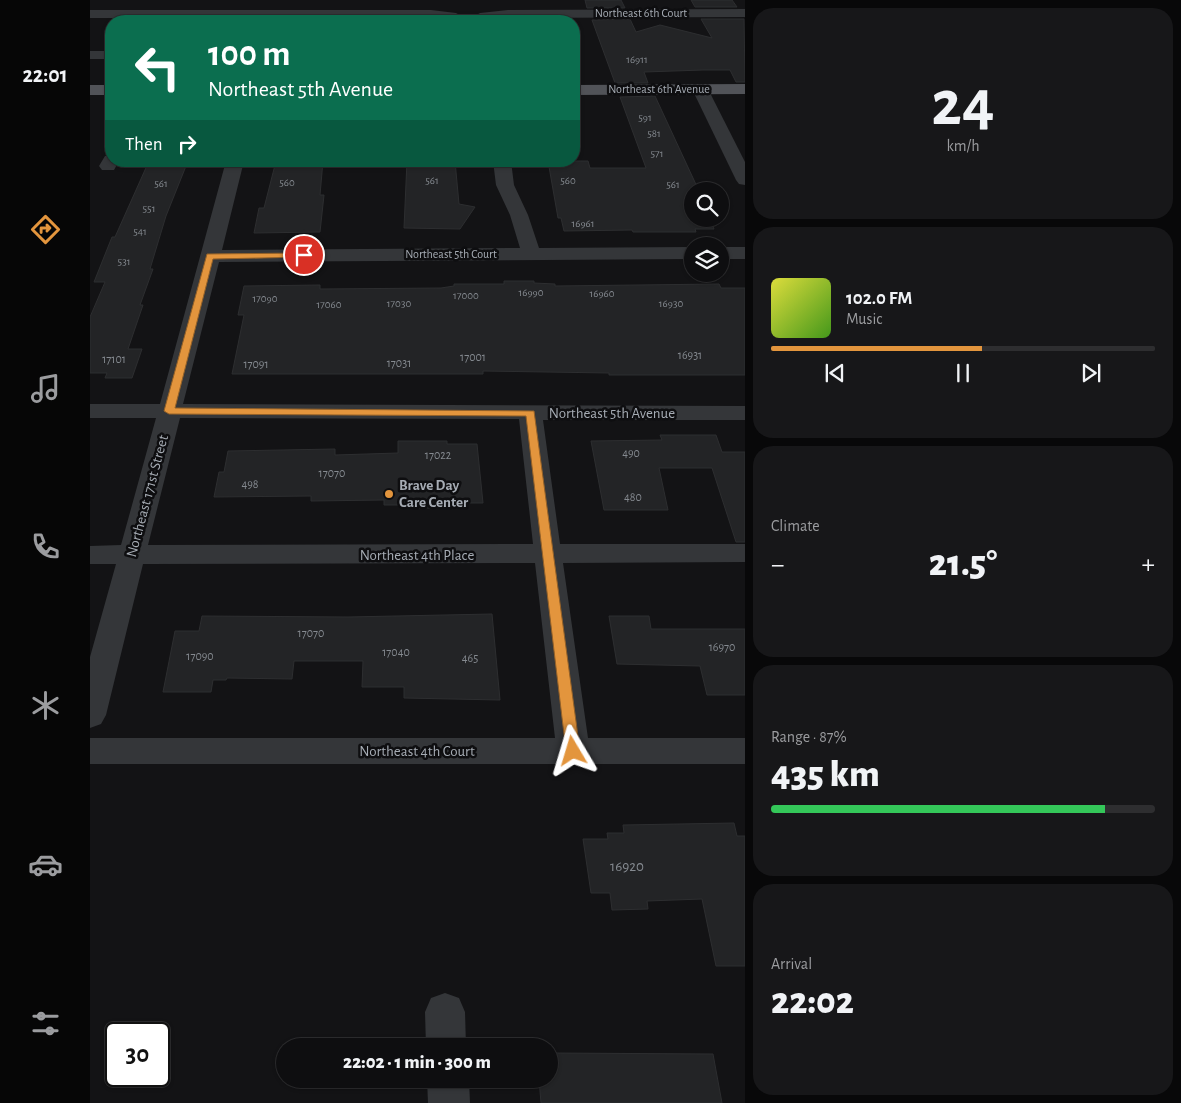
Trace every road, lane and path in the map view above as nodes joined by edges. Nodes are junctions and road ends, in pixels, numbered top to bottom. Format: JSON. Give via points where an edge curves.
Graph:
{"nodes":[{"id":1,"x":659,"y":0,"type":"edge"},
{"id":2,"x":274,"y":6,"type":"edge"},
{"id":3,"x":666,"y":13,"type":"junction"},
{"id":4,"x":745,"y":13,"type":"edge"},
{"id":5,"x":90,"y":14,"type":"edge"},
{"id":6,"x":468,"y":14,"type":"edge"},
{"id":7,"x":90,"y":55,"type":"edge"},
{"id":8,"x":105,"y":55,"type":"edge"},
{"id":9,"x":700,"y":89,"type":"junction"},
{"id":10,"x":745,"y":89,"type":"edge"},
{"id":11,"x":90,"y":90,"type":"edge"},
{"id":12,"x":105,"y":90,"type":"edge"},
{"id":13,"x":580,"y":90,"type":"edge"},
{"id":14,"x":233,"y":167,"type":"edge"},
{"id":15,"x":503,"y":167,"type":"edge"},
{"id":16,"x":745,"y":180,"type":"edge"},
{"id":17,"x":531,"y":253,"type":"junction"},
{"id":18,"x":684,"y":253,"type":"edge"},
{"id":19,"x":729,"y":253,"type":"edge"},
{"id":20,"x":745,"y":253,"type":"edge"},
{"id":21,"x":210,"y":256,"type":"junction"},
{"id":22,"x":90,"y":411,"type":"edge"},
{"id":23,"x":169,"y":411,"type":"junction"},
{"id":24,"x":530,"y":413,"type":"junction"},
{"id":25,"x":745,"y":413,"type":"edge"},
{"id":26,"x":745,"y":553,"type":"edge"},
{"id":27,"x":132,"y":554,"type":"junction"},
{"id":28,"x":90,"y":555,"type":"edge"},
{"id":29,"x":548,"y":555,"type":"junction"},
{"id":30,"x":90,"y":715,"type":"edge"},
{"id":31,"x":90,"y":751,"type":"edge"},
{"id":32,"x":573,"y":751,"type":"junction"},
{"id":33,"x":745,"y":751,"type":"edge"},
{"id":34,"x":448,"y":1088,"type":"edge"},
{"id":35,"x":449,"y":1103,"type":"edge"}],
"edges":[{"from":1,"to":3,"type":"street"},
{"from":2,"to":5,"type":"street","name":"Northeast 6th Court"},
{"from":2,"to":6,"type":"street","name":"Northeast 6th Court"},
{"from":3,"to":4,"type":"street","name":"Northeast 6th Court"},
{"from":3,"to":6,"type":"street","name":"Northeast 6th Court"},
{"from":7,"to":8,"type":"street"},
{"from":9,"to":10,"type":"main road","name":"Northeast 6th Avenue"},
{"from":9,"to":13,"type":"main road","name":"Northeast 6th Avenue"},
{"from":9,"to":16,"type":"street"},
{"from":11,"to":12,"type":"main road"},
{"from":14,"to":21,"type":"street","name":"Northeast 171st Street"},
{"from":15,"to":17,"type":"street","via":[[505,186],[520,215]]},
{"from":17,"to":18,"type":"street","name":"Northeast 5th Court"},
{"from":17,"to":21,"type":"street","name":"Northeast 5th Court"},
{"from":19,"to":20,"type":"street"},
{"from":21,"to":23,"type":"street","name":"Northeast 171st Street"},
{"from":22,"to":23,"type":"street","name":"Northeast 5th Avenue"},
{"from":23,"to":24,"type":"street","name":"Northeast 5th Avenue"},
{"from":23,"to":27,"type":"street","name":"Northeast 171st Street"},
{"from":24,"to":25,"type":"street","name":"Northeast 5th Avenue"},
{"from":24,"to":29,"type":"street"},
{"from":26,"to":29,"type":"street","name":"Northeast 4th Place"},
{"from":27,"to":28,"type":"street","name":"Northeast 4th Place"},
{"from":27,"to":29,"type":"street","name":"Northeast 4th Place"},
{"from":27,"to":30,"type":"street","name":"Northeast 171st Street"},
{"from":29,"to":32,"type":"street"},
{"from":31,"to":32,"type":"street","name":"Northeast 4th Court"},
{"from":32,"to":33,"type":"street","name":"Northeast 4th Court"},
{"from":34,"to":35,"type":"street"}]}
